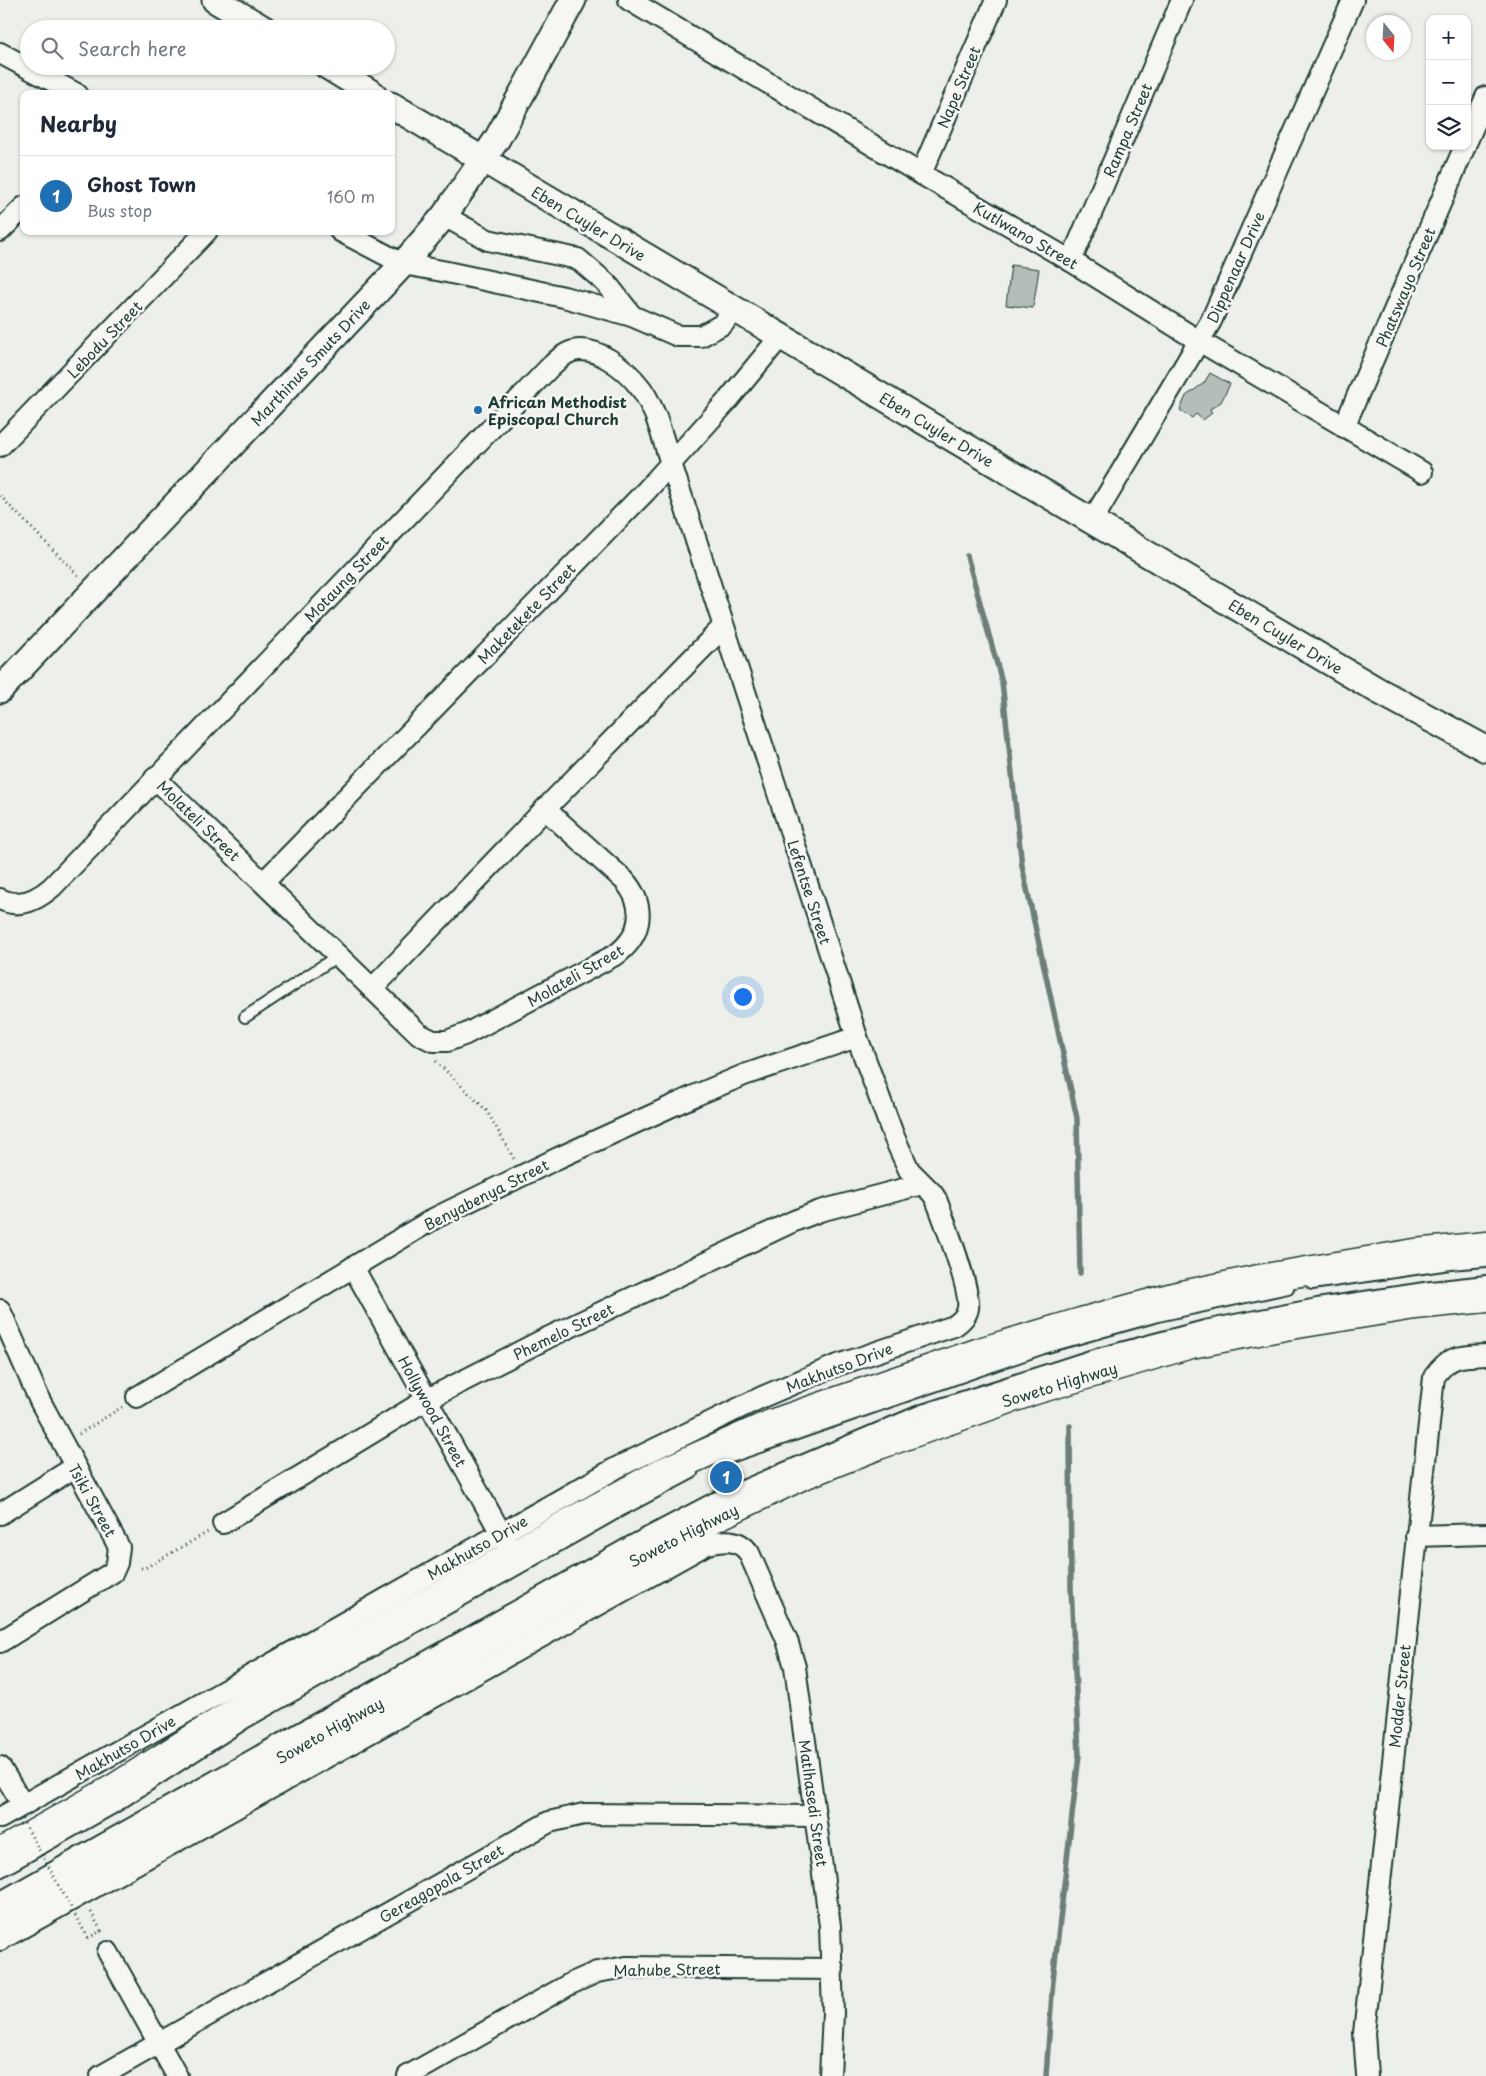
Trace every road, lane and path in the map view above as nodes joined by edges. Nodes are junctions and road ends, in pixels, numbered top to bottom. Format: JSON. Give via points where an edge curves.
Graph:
{"nodes":[{"id":1,"x":215,"y":0,"type":"edge"},
{"id":2,"x":573,"y":0,"type":"edge"},
{"id":3,"x":629,"y":0,"type":"edge"},
{"id":4,"x":996,"y":0,"type":"edge"},
{"id":5,"x":1182,"y":0,"type":"edge"},
{"id":6,"x":1353,"y":0,"type":"edge"},
{"id":7,"x":249,"y":20,"type":"edge"},
{"id":8,"x":0,"y":53,"type":"edge"},
{"id":9,"x":20,"y":64,"type":"edge"},
{"id":10,"x":42,"y":75,"type":"edge"},
{"id":11,"x":342,"y":75,"type":"edge"},
{"id":12,"x":70,"y":90,"type":"edge"},
{"id":13,"x":366,"y":90,"type":"edge"},
{"id":14,"x":1486,"y":97,"type":"edge"},
{"id":15,"x":395,"y":107,"type":"edge"},
{"id":16,"x":1471,"y":132,"type":"edge"},
{"id":17,"x":1463,"y":150,"type":"edge"},
{"id":18,"x":483,"y":159,"type":"junction"},
{"id":19,"x":921,"y":174,"type":"junction"},
{"id":20,"x":20,"y":211,"type":"edge"},
{"id":21,"x":444,"y":216,"type":"junction"},
{"id":22,"x":0,"y":231,"type":"edge"},
{"id":23,"x":203,"y":235,"type":"edge"},
{"id":24,"x":348,"y":235,"type":"edge"},
{"id":25,"x":1071,"y":261,"type":"junction"},
{"id":26,"x":403,"y":264,"type":"junction"},
{"id":27,"x":734,"y":309,"type":"junction"},
{"id":28,"x":632,"y":316,"type":"junction"},
{"id":29,"x":780,"y":337,"type":"junction"},
{"id":30,"x":1199,"y":342,"type":"junction"},
{"id":31,"x":1344,"y":427,"type":"junction"},
{"id":32,"x":0,"y":446,"type":"edge"},
{"id":33,"x":671,"y":464,"type":"junction"},
{"id":34,"x":1422,"y":472,"type":"dead end"},
{"id":35,"x":0,"y":496,"type":"edge"},
{"id":36,"x":1092,"y":521,"type":"junction"},
{"id":37,"x":94,"y":591,"type":"junction"},
{"id":38,"x":723,"y":627,"type":"junction"},
{"id":39,"x":0,"y":690,"type":"edge"},
{"id":40,"x":1486,"y":749,"type":"edge"},
{"id":41,"x":155,"y":778,"type":"junction"},
{"id":42,"x":545,"y":809,"type":"junction"},
{"id":43,"x":264,"y":882,"type":"junction"},
{"id":44,"x":0,"y":899,"type":"edge"},
{"id":45,"x":339,"y":955,"type":"junction"},
{"id":46,"x":373,"y":988,"type":"junction"},
{"id":47,"x":245,"y":1017,"type":"dead end"},
{"id":48,"x":857,"y":1037,"type":"junction"},
{"id":49,"x":433,"y":1041,"type":"junction"},
{"id":50,"x":523,"y":1175,"type":"junction"},
{"id":51,"x":922,"y":1184,"type":"junction"},
{"id":52,"x":1486,"y":1246,"type":"edge"},
{"id":53,"x":1486,"y":1261,"type":"edge"},
{"id":54,"x":353,"y":1267,"type":"junction"},
{"id":55,"x":1486,"y":1281,"type":"edge"},
{"id":56,"x":1486,"y":1298,"type":"edge"},
{"id":57,"x":0,"y":1310,"type":"edge"},
{"id":58,"x":968,"y":1310,"type":"joint"},
{"id":59,"x":1486,"y":1355,"type":"edge"},
{"id":60,"x":138,"y":1397,"type":"joint"},
{"id":61,"x":426,"y":1400,"type":"junction"},
{"id":62,"x":62,"y":1444,"type":"junction"},
{"id":63,"x":720,"y":1461,"type":"dead end"},
{"id":64,"x":75,"y":1467,"type":"junction"},
{"id":65,"x":703,"y":1468,"type":"dead end"},
{"id":66,"x":0,"y":1514,"type":"edge"},
{"id":67,"x":223,"y":1523,"type":"joint"},
{"id":68,"x":1486,"y":1534,"type":"edge"},
{"id":69,"x":1416,"y":1536,"type":"junction"},
{"id":70,"x":507,"y":1544,"type":"junction"},
{"id":71,"x":115,"y":1567,"type":"junction"},
{"id":72,"x":0,"y":1642,"type":"edge"},
{"id":73,"x":0,"y":1767,"type":"edge"},
{"id":74,"x":23,"y":1812,"type":"junction"},
{"id":75,"x":815,"y":1816,"type":"junction"},
{"id":76,"x":0,"y":1818,"type":"edge"},
{"id":77,"x":0,"y":1853,"type":"edge"},
{"id":78,"x":0,"y":1872,"type":"edge"},
{"id":79,"x":0,"y":1897,"type":"edge"},
{"id":80,"x":0,"y":1915,"type":"edge"},
{"id":81,"x":97,"y":1922,"type":"dead end"},
{"id":82,"x":101,"y":1931,"type":"dead end"},
{"id":83,"x":88,"y":1938,"type":"dead end"},
{"id":84,"x":0,"y":1940,"type":"edge"},
{"id":85,"x":108,"y":1952,"type":"dead end"},
{"id":86,"x":833,"y":1968,"type":"junction"},
{"id":87,"x":158,"y":2044,"type":"junction"},
{"id":88,"x":101,"y":2076,"type":"edge"},
{"id":89,"x":177,"y":2076,"type":"edge"},
{"id":90,"x":408,"y":2076,"type":"edge"},
{"id":91,"x":830,"y":2076,"type":"edge"},
{"id":92,"x":1368,"y":2076,"type":"edge"}],
"edges":[{"from":1,"to":7,"type":"street"},
{"from":2,"to":18,"type":"street","name":"Marthinus Smuts Drive"},
{"from":3,"to":19,"type":"street","name":"Kutlwano Street"},
{"from":4,"to":19,"type":"street","name":"Nape Street"},
{"from":5,"to":25,"type":"street","name":"Rampa Street"},
{"from":6,"to":30,"type":"street","name":"Dippenaar Drive"},
{"from":8,"to":9,"type":"street"},
{"from":10,"to":12,"type":"street"},
{"from":11,"to":13,"type":"street"},
{"from":14,"to":16,"type":"street"},
{"from":15,"to":18,"type":"street","name":"Eben Cuyler Drive"},
{"from":17,"to":31,"type":"street","name":"Phatswayo Street"},
{"from":18,"to":21,"type":"street","name":"Marthinus Smuts Drive"},
{"from":18,"to":27,"type":"street","name":"Eben Cuyler Drive"},
{"from":19,"to":25,"type":"street","name":"Kutlwano Street"},
{"from":20,"to":22,"type":"street"},
{"from":21,"to":26,"type":"street","name":"Marthinus Smuts Drive"},
{"from":21,"to":28,"type":"street","via":[[488,240],[578,259],[607,284]]},
{"from":23,"to":32,"type":"street","name":"Lebodu Street"},
{"from":24,"to":26,"type":"street"},
{"from":25,"to":30,"type":"street","name":"Kutlwano Street"},
{"from":26,"to":28,"type":"street"},
{"from":26,"to":37,"type":"street","name":"Marthinus Smuts Drive"},
{"from":27,"to":28,"type":"street","via":[[723,324],[701,336],[678,336]]},
{"from":27,"to":29,"type":"street","name":"Eben Cuyler Drive"},
{"from":29,"to":33,"type":"street","name":"Maketekete Street"},
{"from":29,"to":36,"type":"street","name":"Eben Cuyler Drive"},
{"from":30,"to":31,"type":"street","name":"Kutlwano Street"},
{"from":30,"to":36,"type":"street","name":"Dippenaar Drive"},
{"from":31,"to":34,"type":"street","name":"Kutlwano Street"},
{"from":33,"to":38,"type":"street","name":"Lefentse Street"},
{"from":33,"to":41,"type":"street","name":"Motaung Street","via":[[648,400],[632,378],[590,351],[574,351],[562,357]]},
{"from":33,"to":43,"type":"street","name":"Maketekete Street"},
{"from":35,"to":37,"type":"path"},
{"from":36,"to":40,"type":"street","name":"Eben Cuyler Drive","via":[[1377,690]]},
{"from":37,"to":39,"type":"street","name":"Marthinus Smuts Drive"},
{"from":38,"to":42,"type":"street"},
{"from":38,"to":48,"type":"street","name":"Lefentse Street"},
{"from":41,"to":43,"type":"street","name":"Molateli Street"},
{"from":41,"to":44,"type":"street","name":"Motaung Street","via":[[44,894],[20,904]]},
{"from":42,"to":46,"type":"street"},
{"from":42,"to":49,"type":"street","name":"Molateli Street","via":[[632,889],[639,917],[633,938],[617,954],[481,1027],[447,1041]]},
{"from":43,"to":45,"type":"street","name":"Molateli Street"},
{"from":45,"to":46,"type":"street","name":"Molateli Street"},
{"from":45,"to":47,"type":"lane"},
{"from":46,"to":49,"type":"street","name":"Molateli Street","via":[[419,1034]]},
{"from":48,"to":50,"type":"street","name":"Benyabenya Street","via":[[744,1075]]},
{"from":48,"to":51,"type":"street","name":"Lefentse Street","via":[[894,1137],[909,1170]]},
{"from":49,"to":50,"type":"path","via":[[432,1057],[486,1111]]},
{"from":50,"to":54,"type":"street","name":"Benyabenya Street","via":[[435,1218]]},
{"from":51,"to":58,"type":"street","name":"Lefentse Street","via":[[936,1200],[966,1290]]},
{"from":51,"to":61,"type":"street","name":"Phemelo Street","via":[[794,1220],[547,1338]]},
{"from":52,"to":70,"type":"main road","via":[[1416,1253],[1259,1279],[1164,1300],[984,1351],[771,1424]]},
{"from":53,"to":63,"type":"lane","via":[[1287,1288],[1158,1316],[1044,1348]]},
{"from":54,"to":60,"type":"street","name":"Benyabenya Street"},
{"from":54,"to":61,"type":"street","name":"Hollywood Street"},
{"from":55,"to":79,"type":"lane","name":"Soweto Highway","via":[[1317,1304],[1204,1326],[1090,1356],[928,1408],[816,1453],[714,1498],[626,1544]]},
{"from":56,"to":80,"type":"main road","name":"Soweto Highway","via":[[1284,1326],[1191,1344],[1035,1390],[801,1476],[685,1532],[571,1594]]},
{"from":57,"to":62,"type":"street","name":"Tsiki Street","via":[[24,1368]]},
{"from":58,"to":70,"type":"street","name":"Makhutso Drive","via":[[960,1322],[947,1329],[835,1366],[762,1396],[618,1467]]},
{"from":59,"to":69,"type":"street","name":"Modder Street","via":[[1455,1358],[1442,1364],[1434,1377]]},
{"from":60,"to":62,"type":"path"},
{"from":61,"to":67,"type":"street","name":"Phemelo Street"},
{"from":61,"to":70,"type":"street","name":"Hollywood Street"},
{"from":62,"to":64,"type":"street","name":"Tsiki Street"},
{"from":64,"to":66,"type":"street"},
{"from":64,"to":71,"type":"street","name":"Tsiki Street","via":[[118,1546]]},
{"from":65,"to":78,"type":"lane","via":[[624,1508],[245,1723],[112,1809]]},
{"from":67,"to":71,"type":"path","via":[[145,1568]]},
{"from":68,"to":69,"type":"street"},
{"from":69,"to":92,"type":"street","name":"Modder Street","via":[[1364,2032]]},
{"from":70,"to":74,"type":"street","name":"Makhutso Drive"},
{"from":70,"to":77,"type":"main road","via":[[113,1789]]},
{"from":71,"to":72,"type":"street","via":[[113,1572]]},
{"from":73,"to":74,"type":"street"},
{"from":74,"to":76,"type":"street","name":"Makhutso Drive"},
{"from":74,"to":83,"type":"path","bridge":true},
{"from":75,"to":84,"type":"street","name":"Matlhasedi Street","via":[[792,1654],[746,1548],[729,1541],[708,1544]]},
{"from":75,"to":86,"type":"street","name":"Matlhasedi Street"},
{"from":75,"to":87,"type":"street","name":"Gereagopola Street","via":[[584,1814],[549,1822]]},
{"from":81,"to":82,"type":"path"},
{"from":85,"to":87,"type":"street"},
{"from":86,"to":90,"type":"street","name":"Mahube Street","via":[[610,1968],[570,1984]]},
{"from":86,"to":91,"type":"street","name":"Matlhasedi Street"},
{"from":87,"to":88,"type":"street","name":"Gereagopola Street"},
{"from":87,"to":89,"type":"street"}]}
